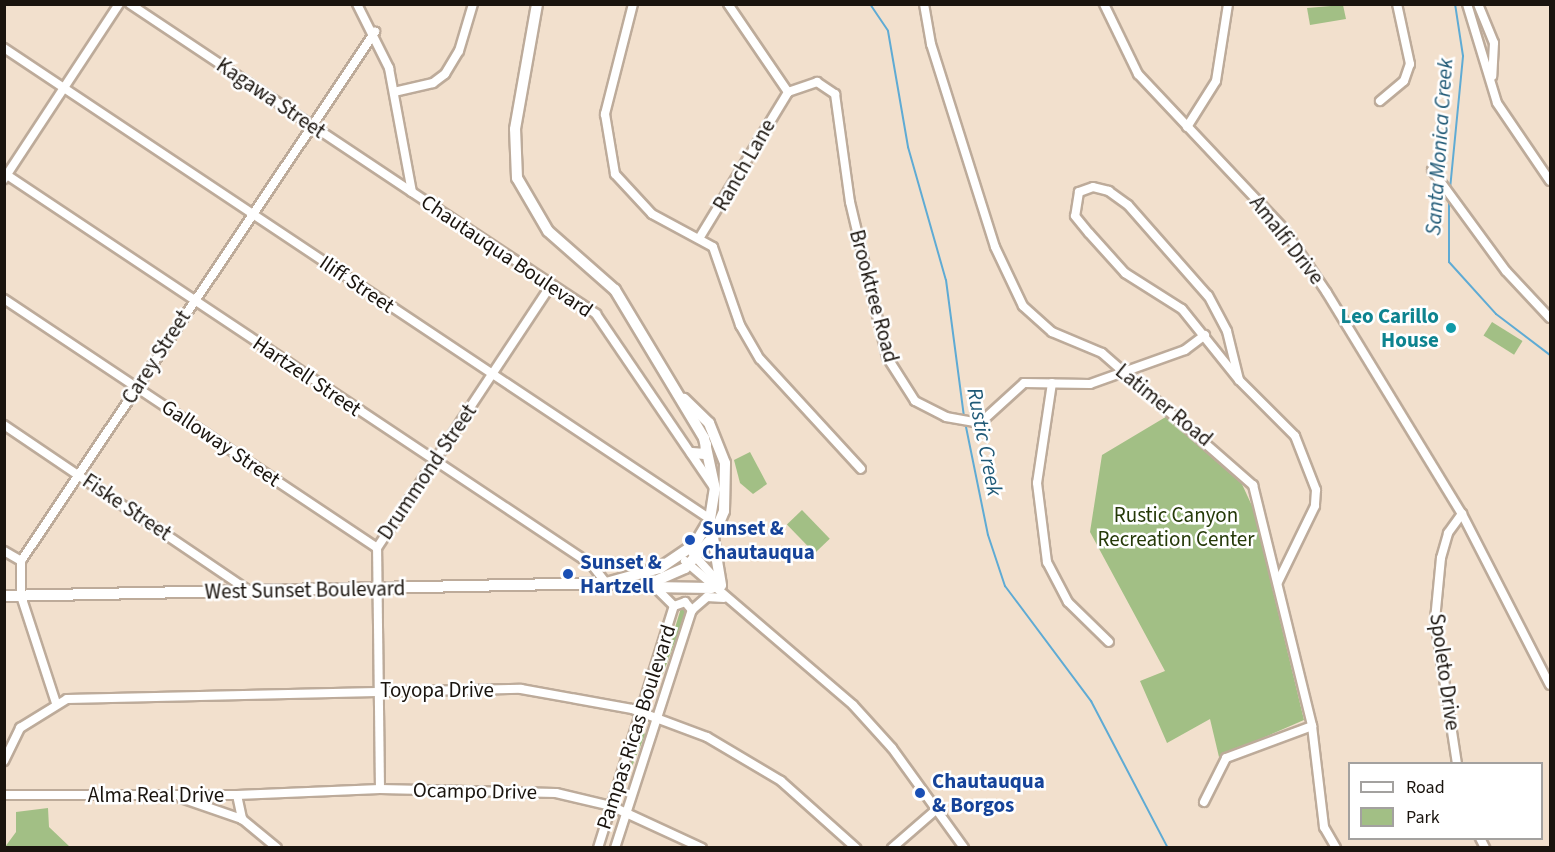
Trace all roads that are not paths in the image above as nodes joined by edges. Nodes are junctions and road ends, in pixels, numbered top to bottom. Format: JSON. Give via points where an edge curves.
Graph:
{"nodes":[{"id":1,"x":119,"y":4,"type":"edge"},
{"id":2,"x":130,"y":4,"type":"edge"},
{"id":3,"x":357,"y":4,"type":"edge"},
{"id":4,"x":473,"y":4,"type":"edge"},
{"id":5,"x":537,"y":4,"type":"edge"},
{"id":6,"x":633,"y":4,"type":"edge"},
{"id":7,"x":728,"y":4,"type":"edge"},
{"id":8,"x":924,"y":4,"type":"edge"},
{"id":9,"x":1104,"y":4,"type":"edge"},
{"id":10,"x":1228,"y":4,"type":"edge"},
{"id":11,"x":1397,"y":4,"type":"edge"},
{"id":12,"x":1467,"y":4,"type":"edge"},
{"id":13,"x":1478,"y":4,"type":"edge"},
{"id":14,"x":375,"y":32,"type":"junction"},
{"id":15,"x":4,"y":48,"type":"edge"},
{"id":16,"x":1492,"y":76,"type":"junction"},
{"id":17,"x":65,"y":88,"type":"junction"},
{"id":18,"x":394,"y":92,"type":"junction"},
{"id":19,"x":788,"y":92,"type":"junction"},
{"id":20,"x":1380,"y":101,"type":"dead end"},
{"id":21,"x":310,"y":125,"type":"junction"},
{"id":22,"x":1187,"y":127,"type":"junction"},
{"id":23,"x":1432,"y":170,"type":"dead end"},
{"id":24,"x":5,"y":176,"type":"edge"},
{"id":25,"x":1551,"y":181,"type":"edge"},
{"id":26,"x":412,"y":192,"type":"junction"},
{"id":27,"x":250,"y":212,"type":"junction"},
{"id":28,"x":700,"y":237,"type":"junction"},
{"id":29,"x":551,"y":285,"type":"junction"},
{"id":30,"x":4,"y":299,"type":"edge"},
{"id":31,"x":194,"y":300,"type":"junction"},
{"id":32,"x":1551,"y":318,"type":"edge"},
{"id":33,"x":1205,"y":335,"type":"junction"},
{"id":34,"x":1119,"y":369,"type":"junction"},
{"id":35,"x":492,"y":374,"type":"junction"},
{"id":36,"x":1239,"y":380,"type":"junction"},
{"id":37,"x":1052,"y":383,"type":"junction"},
{"id":38,"x":137,"y":387,"type":"junction"},
{"id":39,"x":684,"y":398,"type":"junction"},
{"id":40,"x":4,"y":425,"type":"edge"},
{"id":41,"x":704,"y":438,"type":"junction"},
{"id":42,"x":692,"y":453,"type":"junction"},
{"id":43,"x":435,"y":461,"type":"junction"},
{"id":44,"x":861,"y":469,"type":"dead end"},
{"id":45,"x":78,"y":474,"type":"junction"},
{"id":46,"x":715,"y":489,"type":"junction"},
{"id":47,"x":1462,"y":514,"type":"junction"},
{"id":48,"x":710,"y":519,"type":"junction"},
{"id":49,"x":713,"y":537,"type":"junction"},
{"id":50,"x":377,"y":548,"type":"junction"},
{"id":51,"x":4,"y":550,"type":"edge"},
{"id":52,"x":688,"y":557,"type":"junction"},
{"id":53,"x":21,"y":561,"type":"junction"},
{"id":54,"x":1278,"y":582,"type":"junction"},
{"id":55,"x":606,"y":583,"type":"junction"},
{"id":56,"x":644,"y":586,"type":"junction"},
{"id":57,"x":717,"y":586,"type":"junction"},
{"id":58,"x":656,"y":588,"type":"junction"},
{"id":59,"x":376,"y":590,"type":"junction"},
{"id":60,"x":249,"y":591,"type":"junction"},
{"id":61,"x":4,"y":596,"type":"edge"},
{"id":62,"x":21,"y":596,"type":"junction"},
{"id":63,"x":731,"y":599,"type":"junction"},
{"id":64,"x":674,"y":606,"type":"junction"},
{"id":65,"x":692,"y":610,"type":"junction"},
{"id":66,"x":1108,"y":642,"type":"dead end"},
{"id":67,"x":1551,"y":685,"type":"edge"},
{"id":68,"x":379,"y":691,"type":"junction"},
{"id":69,"x":56,"y":703,"type":"junction"},
{"id":70,"x":642,"y":712,"type":"junction"},
{"id":71,"x":658,"y":718,"type":"junction"},
{"id":72,"x":1312,"y":726,"type":"junction"},
{"id":73,"x":4,"y":761,"type":"edge"},
{"id":74,"x":1457,"y":762,"type":"edge"},
{"id":75,"x":380,"y":789,"type":"junction"},
{"id":76,"x":4,"y":795,"type":"edge"},
{"id":77,"x":175,"y":795,"type":"junction"},
{"id":78,"x":237,"y":795,"type":"junction"},
{"id":79,"x":1204,"y":802,"type":"dead end"},
{"id":80,"x":611,"y":806,"type":"junction"},
{"id":81,"x":938,"y":808,"type":"junction"},
{"id":82,"x":626,"y":813,"type":"junction"},
{"id":83,"x":242,"y":819,"type":"junction"},
{"id":84,"x":277,"y":848,"type":"edge"},
{"id":85,"x":598,"y":848,"type":"edge"},
{"id":86,"x":615,"y":848,"type":"edge"},
{"id":87,"x":702,"y":848,"type":"edge"},
{"id":88,"x":856,"y":848,"type":"edge"},
{"id":89,"x":892,"y":848,"type":"edge"},
{"id":90,"x":963,"y":848,"type":"edge"},
{"id":91,"x":1336,"y":848,"type":"edge"}],
"edges":[{"from":1,"to":17,"type":"street"},
{"from":2,"to":21,"type":"street","name":"Kagawa Street"},
{"from":3,"to":14,"type":"street","name":"Chautauqua Boulevard"},
{"from":4,"to":18,"type":"street","via":[[459,51],[445,74],[433,83]]},
{"from":5,"to":39,"type":"main road","name":"West Sunset Boulevard","via":[[515,129],[516,167],[524,197],[548,231],[615,290]]},
{"from":6,"to":28,"type":"street","via":[[605,114],[611,163],[643,207]]},
{"from":7,"to":19,"type":"street"},
{"from":8,"to":34,"type":"street","name":"Latimer Road","via":[[931,44],[1005,277],[1037,323],[1102,353]]},
{"from":9,"to":22,"type":"street","name":"Amalfi Drive","via":[[1131,64]]},
{"from":10,"to":22,"type":"street","via":[[1216,81]]},
{"from":11,"to":20,"type":"street","via":[[1410,63],[1404,81]]},
{"from":12,"to":16,"type":"street","via":[[1472,32]]},
{"from":13,"to":16,"type":"street","via":[[1494,43]]},
{"from":14,"to":18,"type":"street","name":"Chautauqua Boulevard"},
{"from":14,"to":21,"type":"street","name":"Carey Street"},
{"from":15,"to":17,"type":"street","name":"Iliff Street"},
{"from":16,"to":25,"type":"street","via":[[1505,118]]},
{"from":17,"to":24,"type":"street"},
{"from":17,"to":27,"type":"street","name":"Iliff Street"},
{"from":18,"to":26,"type":"street","name":"Chautauqua Boulevard"},
{"from":19,"to":28,"type":"street","name":"Ranch Lane"},
{"from":19,"to":37,"type":"street","name":"Brooktree Road","via":[[816,82],[835,94],[854,224],[887,357],[910,396],[970,425],[986,420],[1024,383]]},
{"from":21,"to":26,"type":"street","name":"Kagawa Street"},
{"from":21,"to":27,"type":"street","name":"Carey Street"},
{"from":22,"to":47,"type":"street","name":"Amalfi Drive","via":[[1283,228]]},
{"from":23,"to":32,"type":"street","via":[[1506,271]]},
{"from":24,"to":31,"type":"street","name":"Hartzell Street"},
{"from":26,"to":29,"type":"street","name":"Chautauqua Boulevard"},
{"from":27,"to":31,"type":"street","name":"Carey Street"},
{"from":27,"to":35,"type":"street","name":"Iliff Street"},
{"from":28,"to":44,"type":"street","via":[[717,255],[740,325],[759,358]]},
{"from":29,"to":35,"type":"street","name":"Drummond Street"},
{"from":29,"to":42,"type":"street","name":"Chautauqua Boulevard","via":[[609,328]]},
{"from":30,"to":38,"type":"street","name":"Galloway Street"},
{"from":31,"to":38,"type":"street","name":"Carey Street"},
{"from":31,"to":43,"type":"street","name":"Hartzell Street"},
{"from":33,"to":34,"type":"street","name":"Brooktree Road","via":[[1185,350]]},
{"from":33,"to":36,"type":"street"},
{"from":33,"to":36,"type":"street","via":[[1182,309],[1125,273],[1089,233],[1075,216],[1079,192],[1101,189],[1128,205],[1208,296],[1227,331]]},
{"from":34,"to":37,"type":"street","name":"Brooktree Road","via":[[1090,384]]},
{"from":34,"to":54,"type":"street","name":"Latimer Road","via":[[1175,412],[1252,485]]},
{"from":35,"to":43,"type":"street","name":"Drummond Street"},
{"from":35,"to":48,"type":"street","name":"Iliff Street"},
{"from":36,"to":54,"type":"street","via":[[1295,436],[1316,490],[1315,506]]},
{"from":37,"to":66,"type":"street","via":[[1036,483],[1047,562],[1068,602]]},
{"from":38,"to":45,"type":"street","name":"Carey Street"},
{"from":38,"to":50,"type":"street","name":"Galloway Street"},
{"from":39,"to":41,"type":"main road","name":"West Sunset Boulevard"},
{"from":39,"to":49,"type":"main road","name":"West Sunset Boulevard","via":[[709,423],[725,463],[724,512]]},
{"from":40,"to":45,"type":"street","name":"Fiske Street"},
{"from":41,"to":42,"type":"main road","via":[[705,454]]},
{"from":41,"to":46,"type":"main road","name":"West Sunset Boulevard"},
{"from":42,"to":46,"type":"street","name":"Chautauqua Boulevard"},
{"from":43,"to":50,"type":"street","name":"Drummond Street"},
{"from":43,"to":55,"type":"street","name":"Hartzell Street","via":[[592,565]]},
{"from":45,"to":53,"type":"street","name":"Carey Street"},
{"from":45,"to":60,"type":"street","name":"Fiske Street"},
{"from":46,"to":48,"type":"main road","name":"West Sunset Boulevard"},
{"from":47,"to":67,"type":"street","name":"Amalfi Drive"},
{"from":47,"to":74,"type":"street","name":"Spoleto Drive","via":[[1448,533],[1441,558],[1435,620]]},
{"from":48,"to":52,"type":"main road","name":"West Sunset Boulevard"},
{"from":49,"to":52,"type":"main road","name":"West Sunset Boulevard"},
{"from":49,"to":57,"type":"main road"},
{"from":50,"to":59,"type":"street","name":"Drummond Street"},
{"from":51,"to":53,"type":"street"},
{"from":52,"to":55,"type":"main road","name":"West Sunset Boulevard"},
{"from":52,"to":56,"type":"main road","name":"West Sunset Boulevard"},
{"from":52,"to":57,"type":"street"},
{"from":53,"to":62,"type":"street"},
{"from":54,"to":72,"type":"street","name":"Latimer Road"},
{"from":55,"to":56,"type":"main road","name":"West Sunset Boulevard","via":[[622,588]]},
{"from":55,"to":59,"type":"main road","name":"West Sunset Boulevard"},
{"from":56,"to":58,"type":"main road"},
{"from":57,"to":58,"type":"main road"},
{"from":57,"to":63,"type":"street"},
{"from":58,"to":64,"type":"street","name":"Pampas Ricas Boulevard"},
{"from":59,"to":60,"type":"main road","name":"West Sunset Boulevard"},
{"from":59,"to":68,"type":"street","name":"Drummond Street"},
{"from":60,"to":62,"type":"main road","name":"West Sunset Boulevard"},
{"from":61,"to":62,"type":"main road","name":"West Sunset Boulevard"},
{"from":62,"to":69,"type":"street"},
{"from":63,"to":65,"type":"street","name":"Pampas Ricas Boulevard","via":[[712,596]]},
{"from":63,"to":81,"type":"street","via":[[853,705]]},
{"from":64,"to":65,"type":"street","name":"Pampas Ricas Boulevard","via":[[685,602]]},
{"from":64,"to":70,"type":"street","name":"Pampas Ricas Boulevard"},
{"from":65,"to":71,"type":"street","name":"Pampas Ricas Boulevard"},
{"from":68,"to":69,"type":"street","name":"Toyopa Drive","via":[[110,696]]},
{"from":68,"to":70,"type":"street","name":"Toyopa Drive","via":[[521,690]]},
{"from":68,"to":75,"type":"street","name":"Drummond Street"},
{"from":69,"to":73,"type":"street","name":"Toyopa Drive","via":[[20,728]]},
{"from":70,"to":71,"type":"street","name":"Toyopa Drive"},
{"from":70,"to":80,"type":"street","name":"Pampas Ricas Boulevard"},
{"from":71,"to":82,"type":"street","name":"Pampas Ricas Boulevard"},
{"from":71,"to":88,"type":"street","name":"Toyopa Drive","via":[[707,737],[781,781]]},
{"from":72,"to":79,"type":"street","via":[[1226,758]]},
{"from":72,"to":91,"type":"street","name":"Latimer Road","via":[[1319,804]]},
{"from":75,"to":78,"type":"street","name":"Ocampo Drive"},
{"from":75,"to":80,"type":"street","name":"Ocampo Drive","via":[[524,790]]},
{"from":76,"to":77,"type":"street","name":"Alma Real Drive"},
{"from":77,"to":78,"type":"street","name":"Alma Real Drive"},
{"from":77,"to":83,"type":"street"},
{"from":78,"to":83,"type":"street","name":"Alma Real Drive"},
{"from":80,"to":82,"type":"street","name":"Ocampo Drive"},
{"from":80,"to":85,"type":"street","name":"Pampas Ricas Boulevard"},
{"from":81,"to":89,"type":"street"},
{"from":81,"to":90,"type":"street"},
{"from":82,"to":86,"type":"street","name":"Pampas Ricas Boulevard"},
{"from":82,"to":87,"type":"street","name":"Ocampo Drive"},
{"from":83,"to":84,"type":"street","name":"Alma Real Drive"}]}
